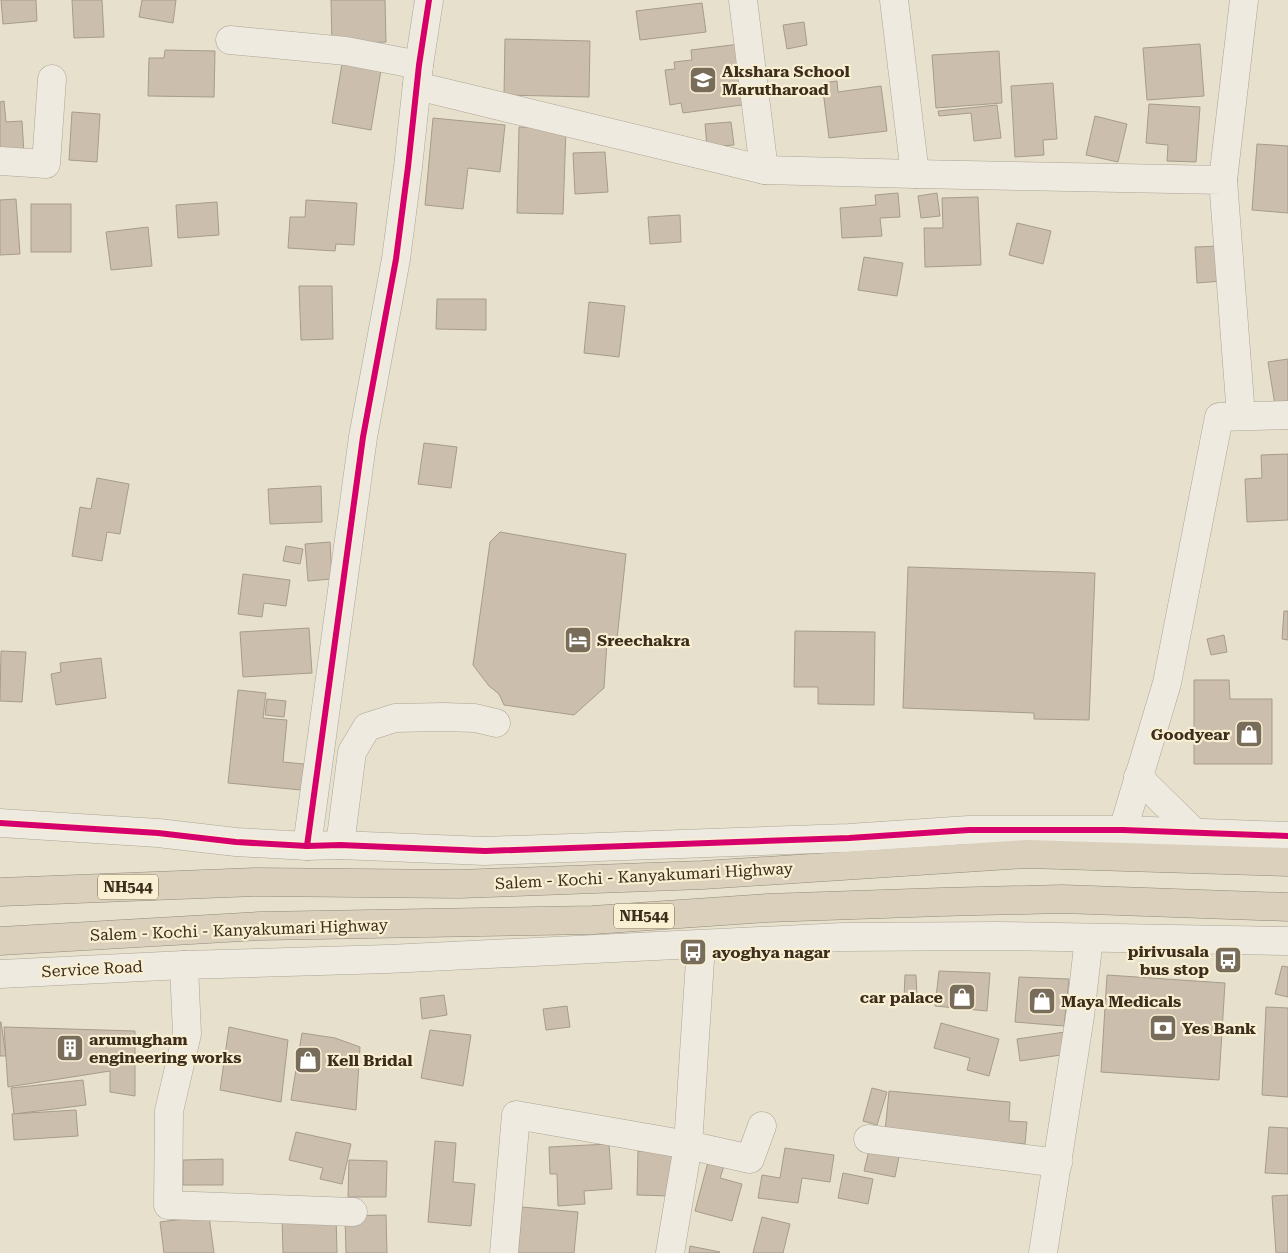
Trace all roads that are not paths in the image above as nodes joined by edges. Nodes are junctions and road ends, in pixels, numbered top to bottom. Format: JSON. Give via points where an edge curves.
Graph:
{"nodes":[{"id":1,"x":429,"y":0,"type":"edge"},
{"id":2,"x":743,"y":0,"type":"edge"},
{"id":3,"x":894,"y":0,"type":"edge"},
{"id":4,"x":1244,"y":0,"type":"edge"},
{"id":5,"x":230,"y":40,"type":"dead end"},
{"id":6,"x":418,"y":75,"type":"junction"},
{"id":7,"x":52,"y":79,"type":"dead end"},
{"id":8,"x":0,"y":161,"type":"edge"},
{"id":9,"x":764,"y":170,"type":"junction"},
{"id":10,"x":915,"y":174,"type":"junction"},
{"id":11,"x":1223,"y":180,"type":"junction"},
{"id":12,"x":1288,"y":415,"type":"edge"},
{"id":13,"x":1240,"y":416,"type":"junction"},
{"id":14,"x":496,"y":723,"type":"dead end"},
{"id":15,"x":1138,"y":777,"type":"junction"},
{"id":16,"x":0,"y":823,"type":"edge"},
{"id":17,"x":1123,"y":830,"type":"junction"},
{"id":18,"x":1194,"y":832,"type":"junction"},
{"id":19,"x":1288,"y":836,"type":"edge"},
{"id":20,"x":340,"y":845,"type":"junction"},
{"id":21,"x":307,"y":846,"type":"junction"},
{"id":22,"x":1288,"y":862,"type":"edge"},
{"id":23,"x":0,"y":892,"type":"edge"},
{"id":24,"x":1288,"y":907,"type":"edge"},
{"id":25,"x":1089,"y":938,"type":"junction"},
{"id":26,"x":0,"y":941,"type":"edge"},
{"id":27,"x":1288,"y":941,"type":"edge"},
{"id":28,"x":701,"y":945,"type":"junction"},
{"id":29,"x":184,"y":965,"type":"junction"},
{"id":30,"x":0,"y":974,"type":"edge"},
{"id":31,"x":762,"y":1126,"type":"dead end"},
{"id":32,"x":868,"y":1139,"type":"dead end"},
{"id":33,"x":688,"y":1145,"type":"junction"},
{"id":34,"x":1058,"y":1163,"type":"junction"},
{"id":35,"x":353,"y":1212,"type":"dead end"},
{"id":36,"x":504,"y":1253,"type":"edge"},
{"id":37,"x":670,"y":1253,"type":"edge"},
{"id":38,"x":1043,"y":1253,"type":"edge"}],
"edges":[{"from":1,"to":6,"type":"street"},
{"from":2,"to":9,"type":"street"},
{"from":3,"to":10,"type":"street"},
{"from":4,"to":11,"type":"street"},
{"from":5,"to":6,"type":"street","via":[[346,51]]},
{"from":6,"to":9,"type":"street"},
{"from":6,"to":21,"type":"street","via":[[396,259],[363,437]]},
{"from":7,"to":8,"type":"street","via":[[46,164]]},
{"from":9,"to":10,"type":"street"},
{"from":10,"to":11,"type":"street"},
{"from":11,"to":13,"type":"street"},
{"from":12,"to":13,"type":"street"},
{"from":13,"to":15,"type":"street","via":[[1220,417],[1167,683]]},
{"from":14,"to":20,"type":"street","via":[[475,718],[395,718],[367,727],[352,752]]},
{"from":15,"to":17,"type":"street"},
{"from":15,"to":18,"type":"street"},
{"from":16,"to":21,"type":"street"},
{"from":17,"to":18,"type":"street"},
{"from":17,"to":20,"type":"street","via":[[969,830],[849,838],[485,851]]},
{"from":18,"to":19,"type":"street"},
{"from":20,"to":21,"type":"street"},
{"from":22,"to":23,"type":"highway","name":"Salem - Kochi - Kanyakumari Highway","number":"NH544","via":[[1027,854],[703,875],[459,884],[256,882]]},
{"from":24,"to":26,"type":"highway","name":"Salem - Kochi - Kanyakumari Highway","number":"NH544","via":[[1062,900],[941,902],[767,908],[593,920],[260,926]]},
{"from":25,"to":27,"type":"street","name":"Service Road"},
{"from":25,"to":28,"type":"street","name":"Service Road","via":[[843,937]]},
{"from":25,"to":34,"type":"street"},
{"from":28,"to":29,"type":"street","name":"Service Road"},
{"from":28,"to":33,"type":"street"},
{"from":29,"to":30,"type":"street","name":"Service Road"},
{"from":29,"to":35,"type":"street","via":[[187,1034],[169,1111],[168,1206]]},
{"from":31,"to":33,"type":"street","via":[[750,1159]]},
{"from":32,"to":34,"type":"street"},
{"from":33,"to":36,"type":"street","via":[[516,1115]]},
{"from":33,"to":37,"type":"street"},
{"from":34,"to":38,"type":"street"}]}
